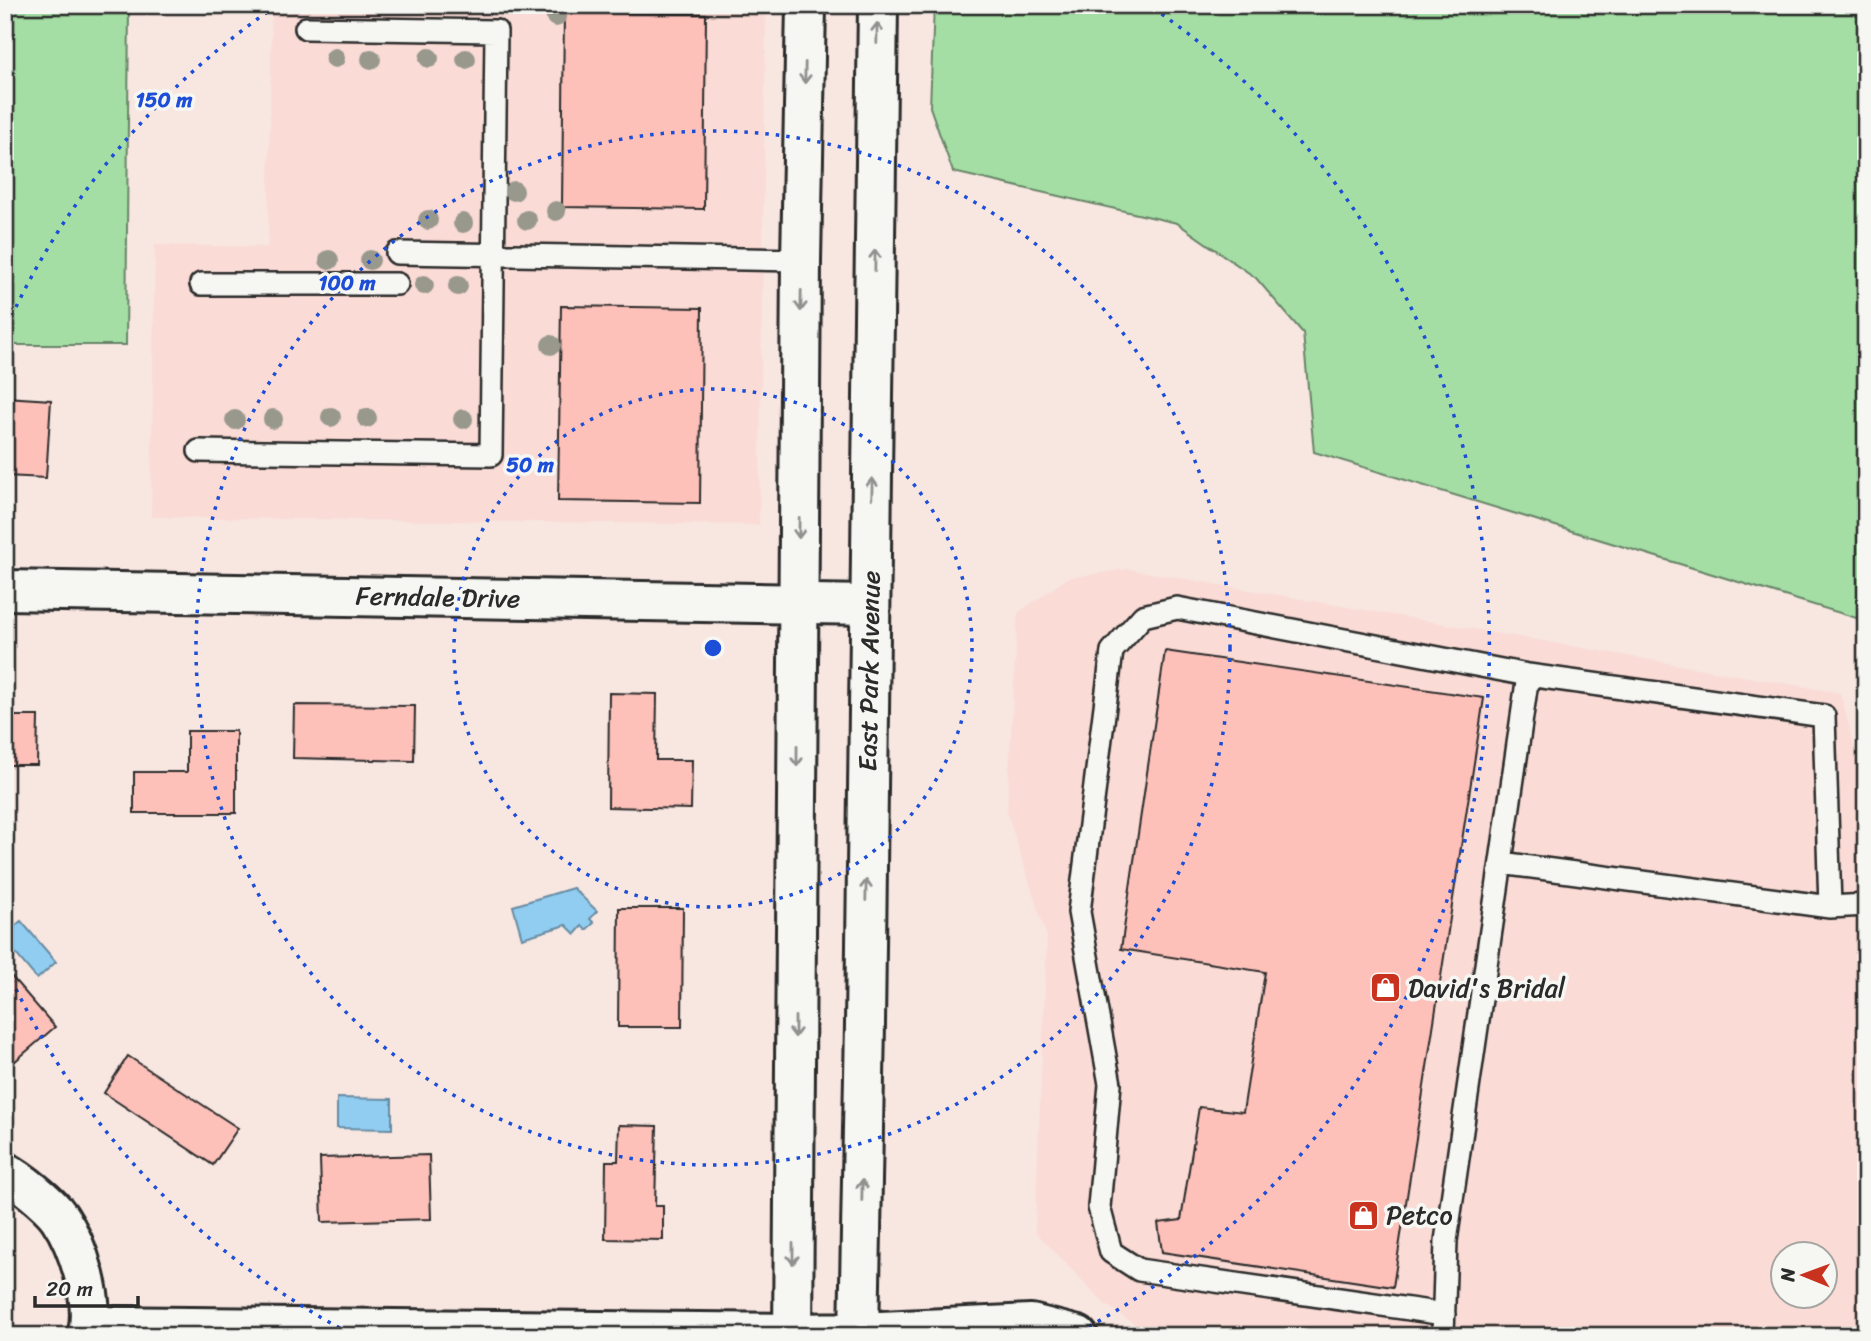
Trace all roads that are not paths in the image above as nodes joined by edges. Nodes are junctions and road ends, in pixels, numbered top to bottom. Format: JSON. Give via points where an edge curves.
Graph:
{"nodes":[{"id":1,"x":806,"y":5,"type":"edge"},
{"id":2,"x":878,"y":5,"type":"edge"},
{"id":3,"x":306,"y":29,"type":"dead end"},
{"id":4,"x":397,"y":253,"type":"dead end"},
{"id":5,"x":493,"y":254,"type":"junction"},
{"id":6,"x":801,"y":260,"type":"junction"},
{"id":7,"x":201,"y":284,"type":"dead end"},
{"id":8,"x":397,"y":284,"type":"dead end"},
{"id":9,"x":199,"y":451,"type":"dead end"},
{"id":10,"x":5,"y":590,"type":"edge"},
{"id":11,"x":798,"y":603,"type":"junction"},
{"id":12,"x":870,"y":605,"type":"junction"},
{"id":13,"x":1528,"y":675,"type":"junction"},
{"id":14,"x":1501,"y":863,"type":"junction"},
{"id":15,"x":1866,"y":905,"type":"edge"},
{"id":16,"x":1830,"y":907,"type":"junction"},
{"id":17,"x":5,"y":1172,"type":"edge"},
{"id":18,"x":1446,"y":1330,"type":"edge"},
{"id":19,"x":88,"y":1331,"type":"edge"},
{"id":20,"x":793,"y":1334,"type":"edge"},
{"id":21,"x":865,"y":1335,"type":"edge"},
{"id":22,"x":1078,"y":1336,"type":"edge"}],
"edges":[{"from":1,"to":6,"type":"main road","one_way":true},
{"from":12,"to":2,"type":"main road","name":"East Park Avenue","one_way":true},
{"from":3,"to":5,"type":"lane","via":[[496,31]]},
{"from":4,"to":5,"type":"lane"},
{"from":5,"to":6,"type":"lane"},
{"from":5,"to":9,"type":"lane","via":[[491,455]]},
{"from":6,"to":11,"type":"main road","one_way":true},
{"from":7,"to":8,"type":"lane"},
{"from":10,"to":11,"type":"main road","name":"Ferndale Drive"},
{"from":11,"to":12,"type":"main road","name":"Ferndale Drive"},
{"from":11,"to":20,"type":"main road","one_way":true},
{"from":21,"to":12,"type":"main road","name":"East Park Avenue","one_way":true},
{"from":13,"to":14,"type":"lane"},
{"from":13,"to":16,"type":"lane","via":[[1824,716]]},
{"from":13,"to":18,"type":"lane","via":[[1177,608],[1143,616],[1112,651],[1079,912],[1110,1084],[1099,1207],[1111,1252],[1139,1270]]},
{"from":14,"to":16,"type":"lane"},
{"from":14,"to":18,"type":"lane","via":[[1446,1241]]},
{"from":15,"to":16,"type":"lane"},
{"from":17,"to":19,"type":"main road","via":[[58,1215],[74,1244],[88,1294]]},
{"from":19,"to":20,"type":"main road"},
{"from":20,"to":21,"type":"main road"},
{"from":21,"to":22,"type":"main road","via":[[1031,1324]]}]}
